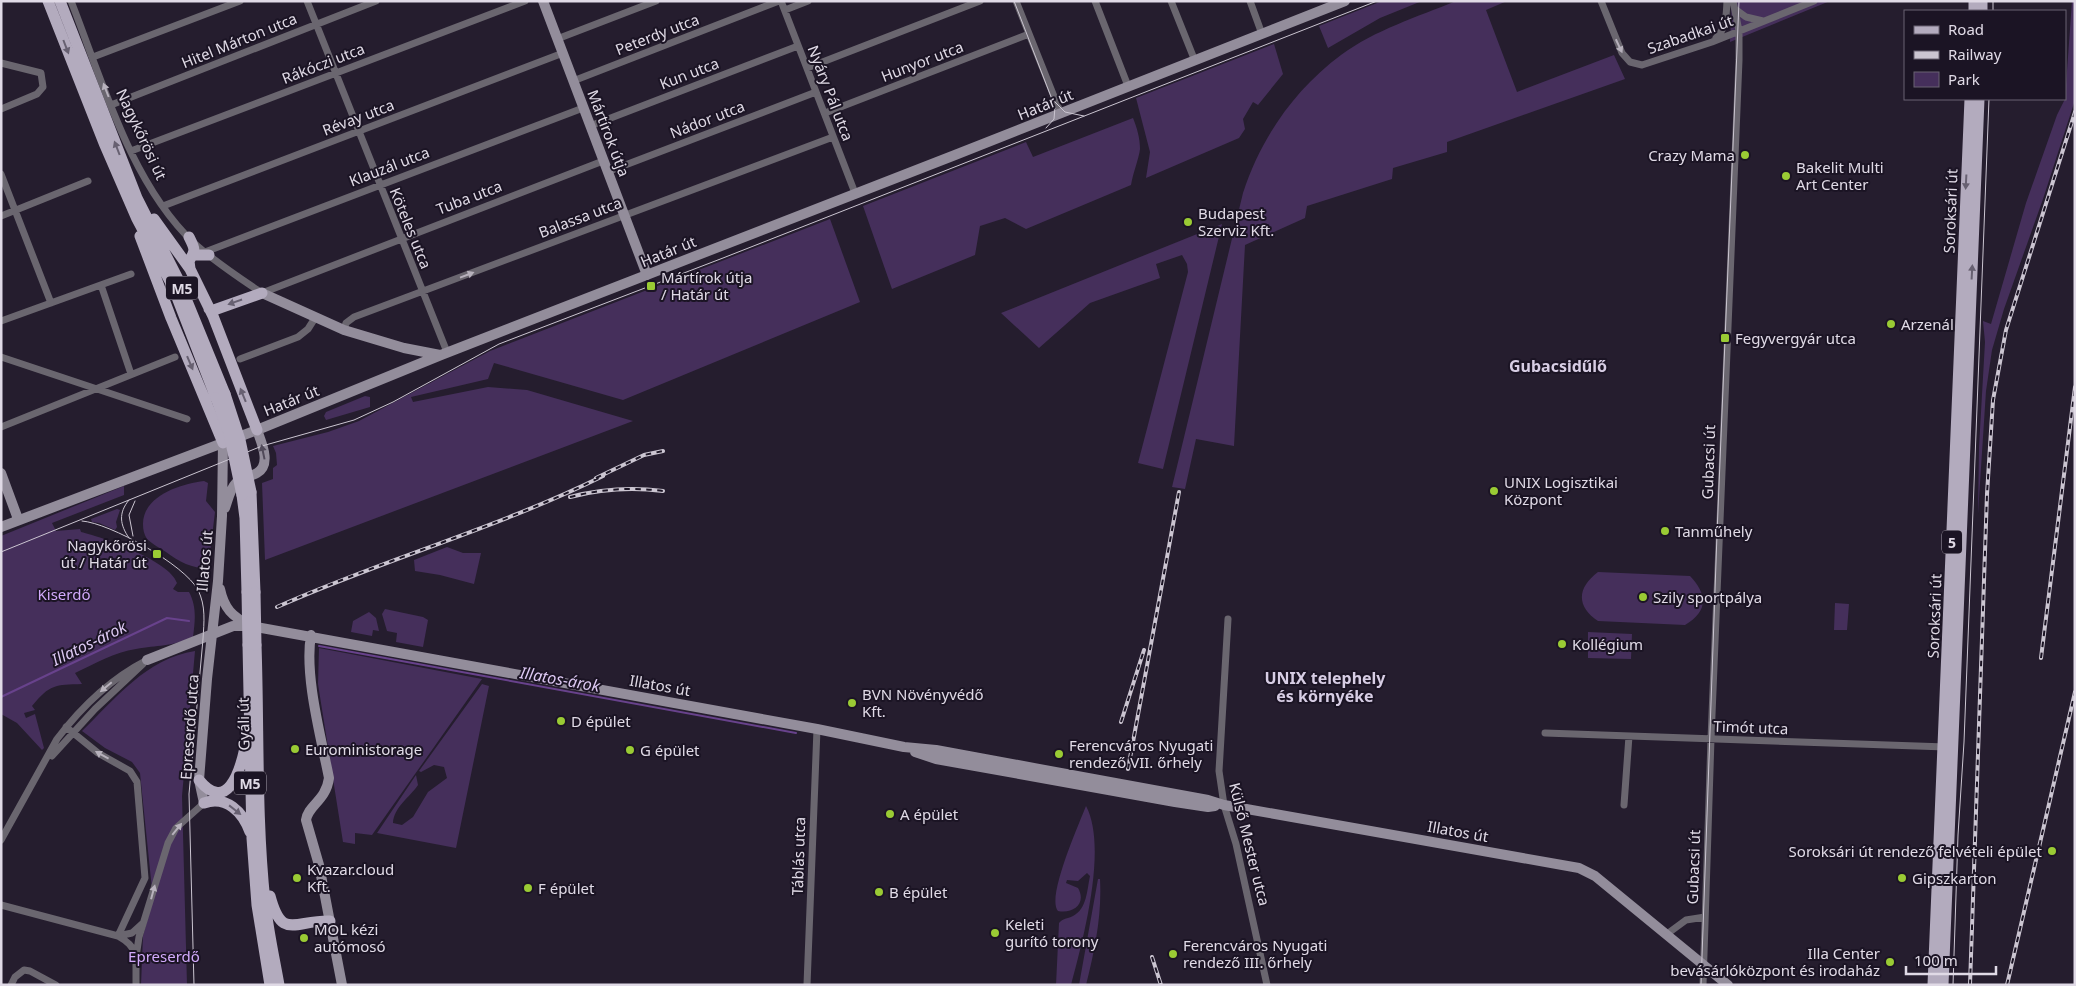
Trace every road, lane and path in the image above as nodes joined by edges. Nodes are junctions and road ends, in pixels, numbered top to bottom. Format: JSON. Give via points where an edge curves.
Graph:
{"nodes":[{"id":1,"x":48,"y":1,"type":"edge"},
{"id":2,"x":60,"y":1,"type":"edge"},
{"id":3,"x":71,"y":1,"type":"edge"},
{"id":4,"x":240,"y":1,"type":"edge"},
{"id":5,"x":307,"y":1,"type":"edge"},
{"id":6,"x":376,"y":1,"type":"edge"},
{"id":7,"x":525,"y":1,"type":"edge"},
{"id":8,"x":542,"y":1,"type":"edge"},
{"id":9,"x":656,"y":1,"type":"edge"},
{"id":10,"x":780,"y":1,"type":"edge"},
{"id":11,"x":808,"y":1,"type":"edge"},
{"id":12,"x":980,"y":1,"type":"edge"},
{"id":13,"x":1016,"y":1,"type":"edge"},
{"id":14,"x":1095,"y":1,"type":"edge"},
{"id":15,"x":1171,"y":1,"type":"edge"},
{"id":16,"x":1250,"y":1,"type":"edge"},
{"id":17,"x":1346,"y":1,"type":"edge"},
{"id":18,"x":1601,"y":1,"type":"edge"},
{"id":19,"x":1814,"y":1,"type":"edge"},
{"id":20,"x":1731,"y":2,"type":"edge"},
{"id":21,"x":785,"y":10,"type":"junction"},
{"id":22,"x":1766,"y":21,"type":"junction"},
{"id":23,"x":316,"y":24,"type":"junction"},
{"id":24,"x":1739,"y":31,"type":"junction"},
{"id":25,"x":1029,"y":34,"type":"junction"},
{"id":26,"x":1262,"y":34,"type":"junction"},
{"id":27,"x":557,"y":39,"type":"junction"},
{"id":28,"x":1712,"y":42,"type":"junction"},
{"id":29,"x":798,"y":46,"type":"junction"},
{"id":30,"x":563,"y":53,"type":"junction"},
{"id":31,"x":93,"y":57,"type":"junction"},
{"id":32,"x":1194,"y":61,"type":"junction"},
{"id":33,"x":1,"y":63,"type":"edge"},
{"id":34,"x":807,"y":68,"type":"junction"},
{"id":35,"x":335,"y":72,"type":"junction"},
{"id":36,"x":573,"y":81,"type":"junction"},
{"id":37,"x":1128,"y":86,"type":"junction"},
{"id":38,"x":816,"y":92,"type":"junction"},
{"id":39,"x":1970,"y":100,"type":"edge"},
{"id":40,"x":1979,"y":100,"type":"edge"},
{"id":41,"x":112,"y":105,"type":"junction"},
{"id":42,"x":582,"y":108,"type":"junction"},
{"id":43,"x":1,"y":109,"type":"edge"},
{"id":44,"x":825,"y":113,"type":"junction"},
{"id":45,"x":1060,"y":114,"type":"junction"},
{"id":46,"x":590,"y":126,"type":"junction"},
{"id":47,"x":358,"y":131,"type":"junction"},
{"id":48,"x":833,"y":137,"type":"junction"},
{"id":49,"x":131,"y":151,"type":"junction"},
{"id":50,"x":603,"y":161,"type":"junction"},
{"id":51,"x":607,"y":172,"type":"junction"},
{"id":52,"x":1,"y":174,"type":"edge"},
{"id":53,"x":88,"y":181,"type":"dead end"},
{"id":54,"x":379,"y":184,"type":"junction"},
{"id":55,"x":132,"y":185,"type":"junction"},
{"id":56,"x":855,"y":194,"type":"junction"},
{"id":57,"x":163,"y":206,"type":"junction"},
{"id":58,"x":15,"y":210,"type":"junction"},
{"id":59,"x":624,"y":215,"type":"junction"},
{"id":60,"x":1,"y":216,"type":"edge"},
{"id":61,"x":137,"y":219,"type":"junction"},
{"id":62,"x":188,"y":237,"type":"joint"},
{"id":63,"x":400,"y":238,"type":"junction"},
{"id":64,"x":203,"y":254,"type":"junction"},
{"id":65,"x":190,"y":269,"type":"junction"},
{"id":66,"x":131,"y":274,"type":"dead end"},
{"id":67,"x":647,"y":275,"type":"junction"},
{"id":68,"x":101,"y":285,"type":"junction"},
{"id":69,"x":422,"y":292,"type":"junction"},
{"id":70,"x":262,"y":293,"type":"junction"},
{"id":71,"x":51,"y":303,"type":"junction"},
{"id":72,"x":209,"y":309,"type":"junction"},
{"id":73,"x":315,"y":318,"type":"junction"},
{"id":74,"x":1,"y":321,"type":"edge"},
{"id":75,"x":344,"y":330,"type":"junction"},
{"id":76,"x":404,"y":348,"type":"junction"},
{"id":77,"x":444,"y":354,"type":"junction"},
{"id":78,"x":1,"y":357,"type":"edge"},
{"id":79,"x":175,"y":357,"type":"dead end"},
{"id":80,"x":240,"y":360,"type":"dead end"},
{"id":81,"x":415,"y":365,"type":"junction"},
{"id":82,"x":131,"y":374,"type":"junction"},
{"id":83,"x":94,"y":389,"type":"junction"},
{"id":84,"x":221,"y":396,"type":"junction"},
{"id":85,"x":186,"y":419,"type":"dead end"},
{"id":86,"x":1,"y":427,"type":"edge"},
{"id":87,"x":257,"y":430,"type":"junction"},
{"id":88,"x":223,"y":443,"type":"junction"},
{"id":89,"x":1,"y":473,"type":"edge"},
{"id":90,"x":222,"y":516,"type":"junction"},
{"id":91,"x":18,"y":519,"type":"junction"},
{"id":92,"x":1,"y":527,"type":"edge"},
{"id":93,"x":218,"y":581,"type":"junction"},
{"id":94,"x":215,"y":609,"type":"junction"},
{"id":95,"x":1228,"y":619,"type":"dead end"},
{"id":96,"x":233,"y":626,"type":"junction"},
{"id":97,"x":251,"y":626,"type":"junction"},
{"id":98,"x":212,"y":636,"type":"junction"},
{"id":99,"x":311,"y":636,"type":"junction"},
{"id":100,"x":252,"y":645,"type":"junction"},
{"id":101,"x":147,"y":660,"type":"junction"},
{"id":102,"x":66,"y":727,"type":"junction"},
{"id":103,"x":249,"y":729,"type":"junction"},
{"id":104,"x":817,"y":729,"type":"junction"},
{"id":105,"x":72,"y":733,"type":"junction"},
{"id":106,"x":1545,"y":733,"type":"dead end"},
{"id":107,"x":1629,"y":736,"type":"junction"},
{"id":108,"x":1711,"y":739,"type":"junction"},
{"id":109,"x":1953,"y":741,"type":"junction"},
{"id":110,"x":1943,"y":748,"type":"junction"},
{"id":111,"x":45,"y":763,"type":"junction"},
{"id":112,"x":199,"y":780,"type":"junction"},
{"id":113,"x":204,"y":803,"type":"junction"},
{"id":114,"x":1224,"y":805,"type":"junction"},
{"id":115,"x":1624,"y":805,"type":"dead end"},
{"id":116,"x":252,"y":838,"type":"junction"},
{"id":117,"x":1,"y":840,"type":"edge"},
{"id":118,"x":264,"y":880,"type":"junction"},
{"id":119,"x":1,"y":905,"type":"edge"},
{"id":120,"x":1705,"y":917,"type":"junction"},
{"id":121,"x":330,"y":920,"type":"junction"},
{"id":122,"x":145,"y":921,"type":"junction"},
{"id":123,"x":1667,"y":934,"type":"junction"},
{"id":124,"x":118,"y":936,"type":"junction"},
{"id":125,"x":136,"y":957,"type":"junction"},
{"id":126,"x":1704,"y":964,"type":"junction"},
{"id":127,"x":11,"y":985,"type":"edge"},
{"id":128,"x":56,"y":985,"type":"edge"},
{"id":129,"x":136,"y":985,"type":"edge"},
{"id":130,"x":270,"y":985,"type":"edge"},
{"id":131,"x":279,"y":985,"type":"edge"},
{"id":132,"x":342,"y":985,"type":"edge"},
{"id":133,"x":807,"y":985,"type":"edge"},
{"id":134,"x":1267,"y":985,"type":"edge"},
{"id":135,"x":1703,"y":985,"type":"edge"},
{"id":136,"x":1728,"y":985,"type":"edge"},
{"id":137,"x":1934,"y":985,"type":"edge"},
{"id":138,"x":1943,"y":985,"type":"edge"}],
"edges":[{"from":1,"to":61,"type":"main road","number":"M5","one_way":true},
{"from":55,"to":2,"type":"main road","name":"Nagykőrösi út","number":"M5","one_way":true},
{"from":3,"to":31,"type":"street","name":"Nagykőrösi út"},
{"from":4,"to":31,"type":"street"},
{"from":5,"to":23,"type":"street","name":"Köteles utca"},
{"from":6,"to":23,"type":"street","name":"Hitel Márton utca"},
{"from":7,"to":35,"type":"street","name":"Rákóczi utca"},
{"from":8,"to":27,"type":"street","name":"Mártírok útja"},
{"from":9,"to":27,"type":"street"},
{"from":10,"to":21,"type":"street","name":"Nyáry Pál utca"},
{"from":10,"to":36,"type":"street","name":"Peterdy utca"},
{"from":11,"to":21,"type":"street"},
{"from":12,"to":34,"type":"street"},
{"from":13,"to":25,"type":"street"},
{"from":14,"to":37,"type":"street"},
{"from":15,"to":32,"type":"street"},
{"from":16,"to":26,"type":"street"},
{"from":17,"to":26,"type":"street","name":"Határ út"},
{"from":18,"to":28,"type":"street","name":"Szabadkai út","one_way":true,"via":[[1622,53],[1635,64],[1647,64]]},
{"from":19,"to":22,"type":"street","name":"Szabadkai út"},
{"from":20,"to":22,"type":"street","name":"Szabadkai út","via":[[1746,17]]},
{"from":20,"to":24,"type":"street","name":"Gubacsi út"},
{"from":20,"to":28,"type":"street","via":[[1725,27]]},
{"from":21,"to":29,"type":"street","name":"Nyáry Pál utca"},
{"from":22,"to":24,"type":"street","name":"Szabadkai út"},
{"from":23,"to":35,"type":"street","name":"Köteles utca"},
{"from":23,"to":41,"type":"street","name":"Hitel Márton utca"},
{"from":24,"to":28,"type":"street","name":"Szabadkai út"},
{"from":24,"to":108,"type":"street","name":"Gubacsi út"},
{"from":25,"to":44,"type":"street","name":"Hunyor utca"},
{"from":25,"to":45,"type":"street"},
{"from":26,"to":32,"type":"street","name":"Határ út"},
{"from":27,"to":30,"type":"street","name":"Mártírok útja"},
{"from":29,"to":34,"type":"street","name":"Nyáry Pál utca"},
{"from":29,"to":46,"type":"street","name":"Kun utca"},
{"from":30,"to":36,"type":"street","name":"Mártírok útja"},
{"from":30,"to":47,"type":"street","name":"Révay utca"},
{"from":41,"to":31,"type":"street","name":"Nagykőrösi út","one_way":true},
{"from":32,"to":37,"type":"street","name":"Határ út"},
{"from":33,"to":43,"type":"street","via":[[41,73],[43,87],[37,94]]},
{"from":34,"to":38,"type":"street","name":"Nyáry Pál utca"},
{"from":35,"to":47,"type":"street","name":"Köteles utca"},
{"from":35,"to":49,"type":"street","name":"Rákóczi utca"},
{"from":36,"to":42,"type":"street","name":"Mártírok útja"},
{"from":37,"to":45,"type":"street","name":"Határ út"},
{"from":38,"to":44,"type":"street","name":"Nyáry Pál utca"},
{"from":38,"to":51,"type":"street","name":"Nádor utca"},
{"from":39,"to":110,"type":"main road","name":"Soroksári út","number":"5","one_way":true},
{"from":109,"to":40,"type":"main road","name":"Soroksári út","number":"5","one_way":true},
{"from":41,"to":49,"type":"street","name":"Nagykőrösi út"},
{"from":42,"to":46,"type":"street","name":"Mártírok útja"},
{"from":42,"to":54,"type":"street","name":"Klauzál utca"},
{"from":44,"to":48,"type":"street","name":"Nyáry Pál utca"},
{"from":45,"to":56,"type":"street","name":"Határ út"},
{"from":46,"to":50,"type":"street","name":"Mártírok útja"},
{"from":47,"to":54,"type":"street","name":"Köteles utca"},
{"from":47,"to":57,"type":"street","name":"Révay utca"},
{"from":48,"to":56,"type":"street","name":"Nyáry Pál utca"},
{"from":48,"to":59,"type":"street","name":"Balassa utca"},
{"from":49,"to":57,"type":"street","name":"Nagykőrösi út","via":[[146,182]]},
{"from":50,"to":51,"type":"street","name":"Mártírok útja"},
{"from":50,"to":63,"type":"street","name":"Tuba utca"},
{"from":51,"to":59,"type":"street","name":"Mártírok útja"},
{"from":52,"to":58,"type":"street"},
{"from":53,"to":58,"type":"street"},
{"from":54,"to":63,"type":"street","name":"Köteles utca"},
{"from":54,"to":64,"type":"street","name":"Klauzál utca"},
{"from":55,"to":65,"type":"main road","via":[[160,230]]},
{"from":55,"to":84,"type":"main road","name":"Nagykőrösi út","number":"M5","via":[[178,279]]},
{"from":56,"to":67,"type":"street","name":"Határ út"},
{"from":57,"to":62,"type":"street","name":"Nagykőrösi út"},
{"from":58,"to":60,"type":"street"},
{"from":58,"to":71,"type":"street"},
{"from":59,"to":67,"type":"street","name":"Mártírok útja"},
{"from":69,"to":59,"type":"street","name":"Balassa utca","one_way":true},
{"from":61,"to":84,"type":"main road","number":"M5","via":[[173,287]]},
{"from":61,"to":88,"type":"main road","one_way":true,"via":[[152,269]]},
{"from":62,"to":64,"type":"main road","via":[[193,247]]},
{"from":63,"to":69,"type":"street","name":"Köteles utca"},
{"from":63,"to":70,"type":"street","name":"Tuba utca"},
{"from":64,"to":65,"type":"main road","via":[[189,261]]},
{"from":64,"to":70,"type":"street"},
{"from":65,"to":72,"type":"main road"},
{"from":66,"to":68,"type":"street"},
{"from":67,"to":77,"type":"street","name":"Határ út"},
{"from":68,"to":71,"type":"street"},
{"from":68,"to":82,"type":"street"},
{"from":69,"to":75,"type":"street","name":"Balassa utca","via":[[354,317],[346,323]]},
{"from":69,"to":77,"type":"street","name":"Köteles utca"},
{"from":70,"to":72,"type":"main road","one_way":true},
{"from":70,"to":73,"type":"street"},
{"from":71,"to":74,"type":"street"},
{"from":87,"to":72,"type":"main road","one_way":true},
{"from":73,"to":75,"type":"street"},
{"from":73,"to":80,"type":"street","via":[[302,335]]},
{"from":75,"to":76,"type":"street"},
{"from":76,"to":77,"type":"street"},
{"from":76,"to":81,"type":"street","via":[[412,353]]},
{"from":77,"to":81,"type":"street","name":"Határ út"},
{"from":78,"to":83,"type":"street"},
{"from":79,"to":82,"type":"street"},
{"from":81,"to":87,"type":"street","name":"Határ út"},
{"from":82,"to":83,"type":"street"},
{"from":83,"to":85,"type":"street"},
{"from":83,"to":86,"type":"street"},
{"from":84,"to":100,"type":"main road","name":"Gyáli út","number":"M5","bridge":true,"via":[[247,493]]},
{"from":87,"to":88,"type":"street","name":"Határ út"},
{"from":90,"to":87,"type":"street","name":"Illatos út","one_way":true,"via":[[236,484],[242,478],[259,472],[264,465]]},
{"from":88,"to":90,"type":"street","name":"Illatos út"},
{"from":88,"to":91,"type":"street","name":"Határ út"},
{"from":89,"to":91,"type":"street"},
{"from":90,"to":93,"type":"street","name":"Illatos út"},
{"from":91,"to":92,"type":"street","name":"Határ út"},
{"from":93,"to":94,"type":"street","name":"Illatos út"},
{"from":93,"to":97,"type":"street","via":[[227,609]]},
{"from":94,"to":96,"type":"street","name":"Illatos út","via":[[223,621]]},
{"from":94,"to":98,"type":"street","name":"Illatos út"},
{"from":95,"to":114,"type":"street","name":"Külső Mester utca","via":[[1219,771]]},
{"from":96,"to":97,"type":"street","name":"Illatos út"},
{"from":96,"to":98,"type":"street","name":"Illatos út"},
{"from":97,"to":99,"type":"street","name":"Illatos út"},
{"from":98,"to":101,"type":"street"},
{"from":98,"to":112,"type":"street","name":"Epreserdő utca"},
{"from":99,"to":104,"type":"street","name":"Illatos út"},
{"from":99,"to":121,"type":"street","via":[[308,653],[329,778],[328,788],[306,820],[316,850]]},
{"from":100,"to":103,"type":"main road","name":"Gyáli út","number":"M5"},
{"from":100,"to":118,"type":"main road","name":"Gyáli út","number":"M5"},
{"from":101,"to":102,"type":"street","one_way":true,"via":[[107,685]]},
{"from":101,"to":105,"type":"street"},
{"from":102,"to":105,"type":"street"},
{"from":102,"to":111,"type":"street"},
{"from":103,"to":112,"type":"main road","via":[[241,766],[228,788],[212,790]]},
{"from":103,"to":116,"type":"main road","name":"Gyáli út","number":"M5"},
{"from":104,"to":114,"type":"street","name":"Illatos út"},
{"from":104,"to":133,"type":"street","name":"Táblás utca"},
{"from":105,"to":111,"type":"street"},
{"from":124,"to":105,"type":"street","one_way":true,"via":[[146,875],[137,782],[133,774],[98,754]]},
{"from":106,"to":107,"type":"street","name":"Timót utca"},
{"from":107,"to":108,"type":"street","name":"Timót utca"},
{"from":107,"to":115,"type":"street"},
{"from":108,"to":110,"type":"street","name":"Timót utca"},
{"from":108,"to":120,"type":"street","name":"Gubacsi út"},
{"from":109,"to":110,"type":"street"},
{"from":109,"to":138,"type":"main road","name":"Soroksári út","number":"5"},
{"from":110,"to":137,"type":"main road","name":"Soroksári út","number":"5"},
{"from":111,"to":117,"type":"street"},
{"from":112,"to":113,"type":"street","name":"Epreserdő utca"},
{"from":113,"to":116,"type":"main road","one_way":true,"via":[[212,800],[234,807],[244,819]]},
{"from":122,"to":113,"type":"street","one_way":true,"via":[[171,837],[176,828]]},
{"from":114,"to":123,"type":"street","name":"Illatos út","via":[[1579,868],[1595,876]]},
{"from":114,"to":134,"type":"street","name":"Külső Mester utca","via":[[1236,844]]},
{"from":116,"to":130,"type":"main road","name":"Gyáli út","number":"M5","via":[[257,905]]},
{"from":118,"to":121,"type":"main road","via":[[276,916],[282,924]]},
{"from":118,"to":131,"type":"main road","name":"Gyáli út","number":"M5"},
{"from":119,"to":124,"type":"street"},
{"from":120,"to":123,"type":"street","via":[[1686,920]]},
{"from":120,"to":126,"type":"street","name":"Gubacsi út"},
{"from":121,"to":132,"type":"street"},
{"from":122,"to":124,"type":"street","via":[[132,933]]},
{"from":122,"to":125,"type":"street"},
{"from":123,"to":126,"type":"street","name":"Illatos út"},
{"from":124,"to":125,"type":"street","via":[[134,949]]},
{"from":125,"to":129,"type":"street"},
{"from":126,"to":135,"type":"street","name":"Gubacsi út"},
{"from":126,"to":136,"type":"street","name":"Illatos út"},
{"from":127,"to":128,"type":"street","via":[[24,970]]}]}
